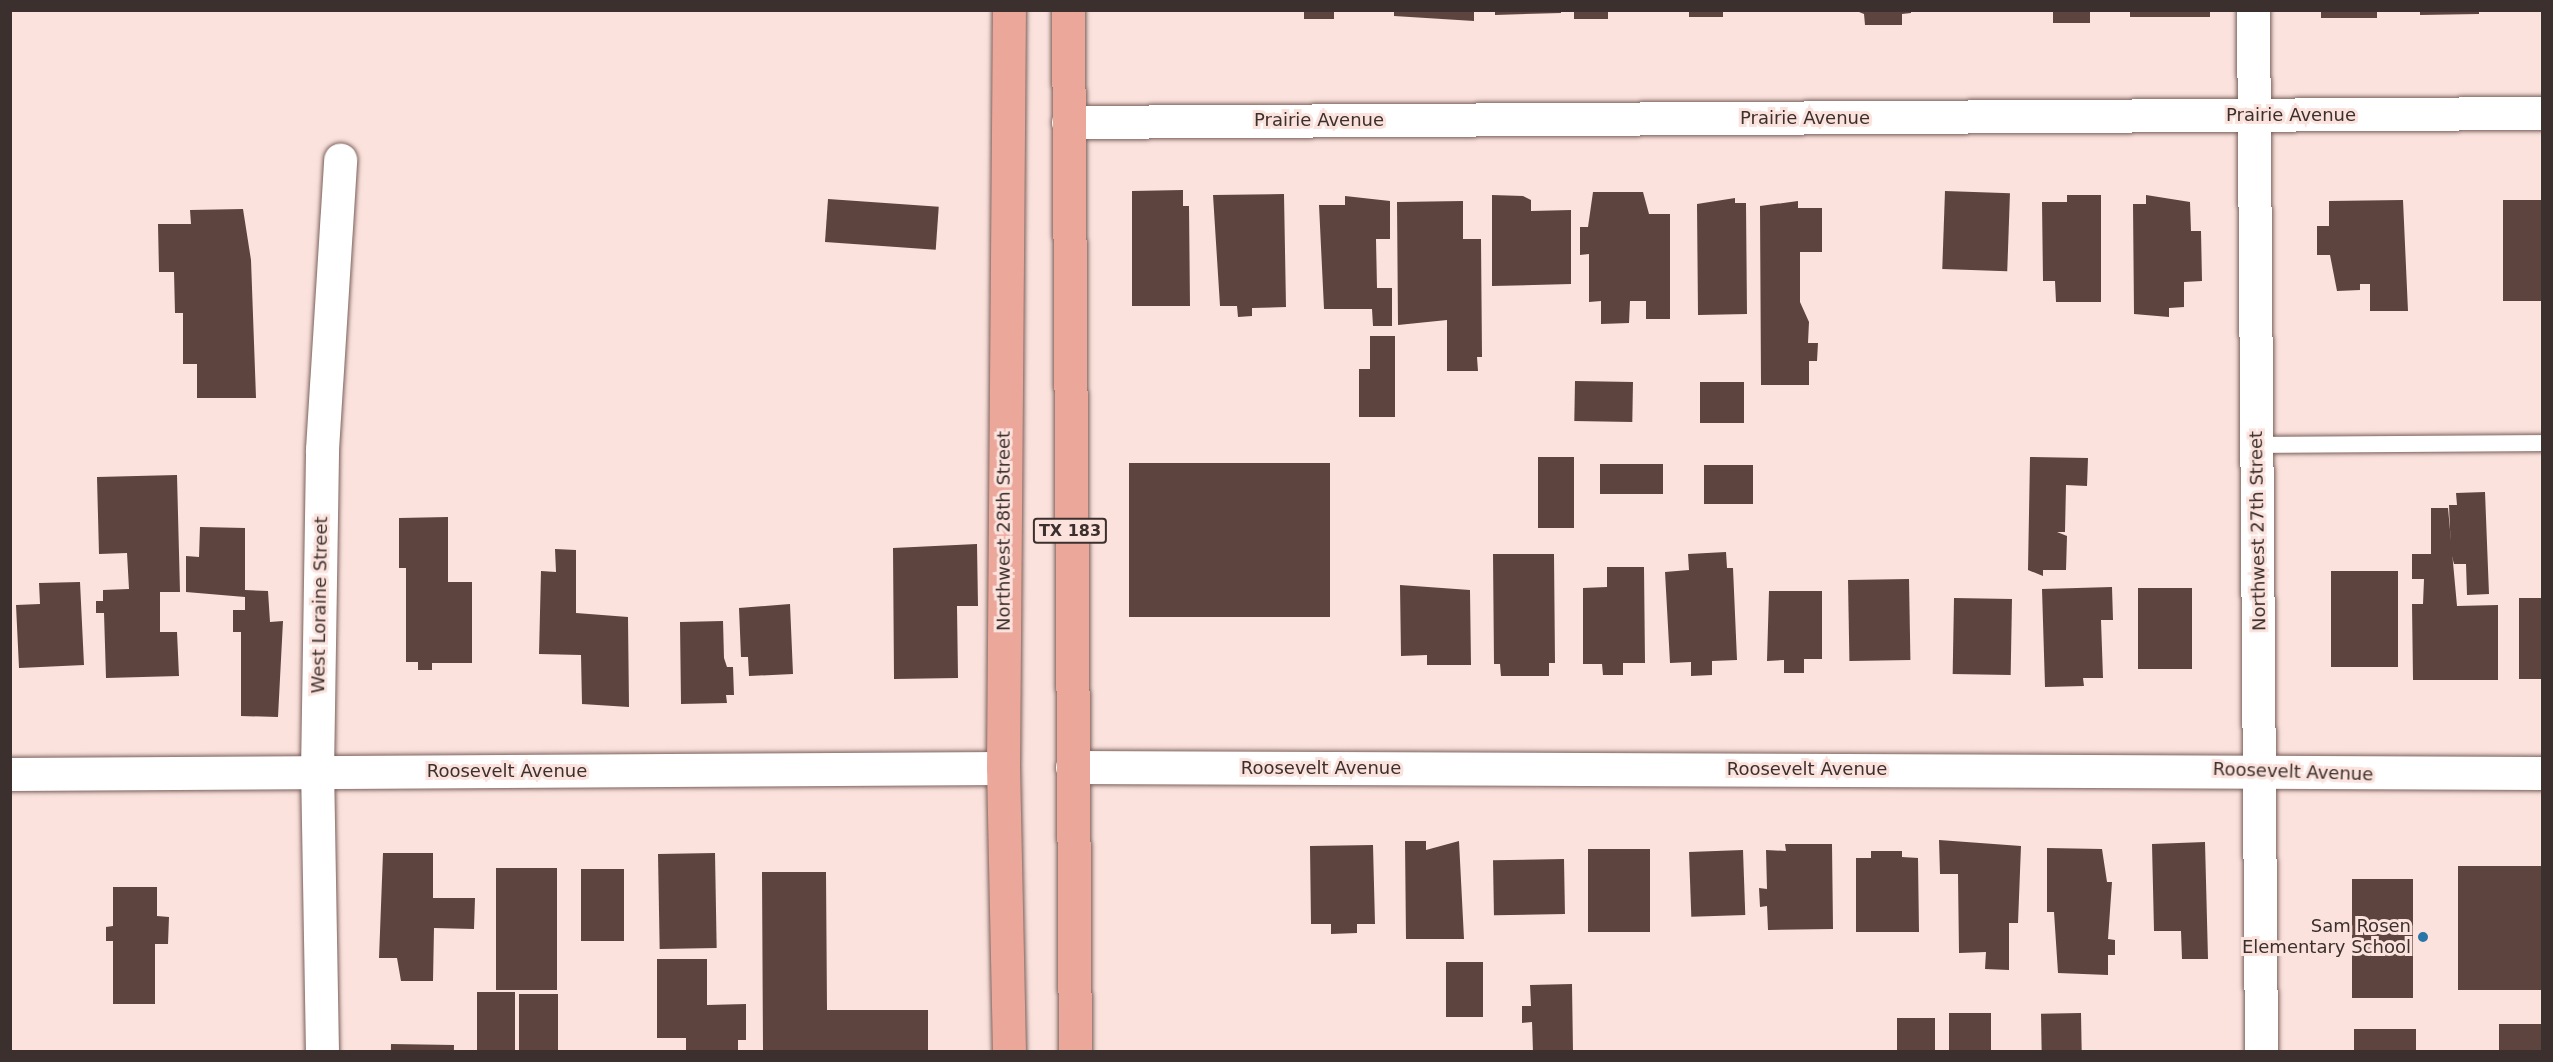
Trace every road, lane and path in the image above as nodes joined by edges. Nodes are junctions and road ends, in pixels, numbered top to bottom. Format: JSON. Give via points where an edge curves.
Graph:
{"nodes":[{"id":1,"x":1009,"y":10,"type":"edge"},
{"id":2,"x":1068,"y":10,"type":"edge"},
{"id":3,"x":2253,"y":10,"type":"edge"},
{"id":4,"x":2542,"y":113,"type":"edge"},
{"id":5,"x":2254,"y":115,"type":"junction"},
{"id":6,"x":1068,"y":122,"type":"junction"},
{"id":7,"x":340,"y":160,"type":"dead end"},
{"id":8,"x":2542,"y":443,"type":"edge"},
{"id":9,"x":2256,"y":445,"type":"junction"},
{"id":10,"x":1071,"y":767,"type":"junction"},
{"id":11,"x":1003,"y":768,"type":"junction"},
{"id":12,"x":2262,"y":771,"type":"junction"},
{"id":13,"x":317,"y":772,"type":"junction"},
{"id":14,"x":2542,"y":773,"type":"edge"},
{"id":15,"x":10,"y":774,"type":"edge"},
{"id":16,"x":322,"y":1052,"type":"edge"},
{"id":17,"x":1009,"y":1052,"type":"edge"},
{"id":18,"x":1075,"y":1052,"type":"edge"},
{"id":19,"x":2261,"y":1052,"type":"edge"}],
"edges":[{"from":1,"to":11,"type":"main road","name":"Northwest 28th Street"},
{"from":2,"to":6,"type":"main road","number":"TX 183"},
{"from":3,"to":5,"type":"street","name":"Northwest 27th Street"},
{"from":4,"to":5,"type":"street","name":"Prairie Avenue"},
{"from":5,"to":6,"type":"street","name":"Prairie Avenue"},
{"from":5,"to":9,"type":"street","name":"Northwest 27th Street"},
{"from":6,"to":10,"type":"main road","number":"TX 183"},
{"from":7,"to":13,"type":"street","name":"West Loraine Street","via":[[322,449]]},
{"from":8,"to":9,"type":"lane"},
{"from":9,"to":12,"type":"street","name":"Northwest 27th Street"},
{"from":10,"to":12,"type":"street","name":"Roosevelt Avenue"},
{"from":10,"to":18,"type":"main road","number":"TX 183"},
{"from":11,"to":13,"type":"street","name":"Roosevelt Avenue"},
{"from":11,"to":17,"type":"main road","name":"Northwest 28th Street"},
{"from":12,"to":14,"type":"street","name":"Roosevelt Avenue","via":[[2318,776]]},
{"from":12,"to":19,"type":"street","name":"Northwest 27th Street"},
{"from":13,"to":15,"type":"street","name":"Roosevelt Avenue"},
{"from":13,"to":16,"type":"street","name":"West Loraine Street"}]}
